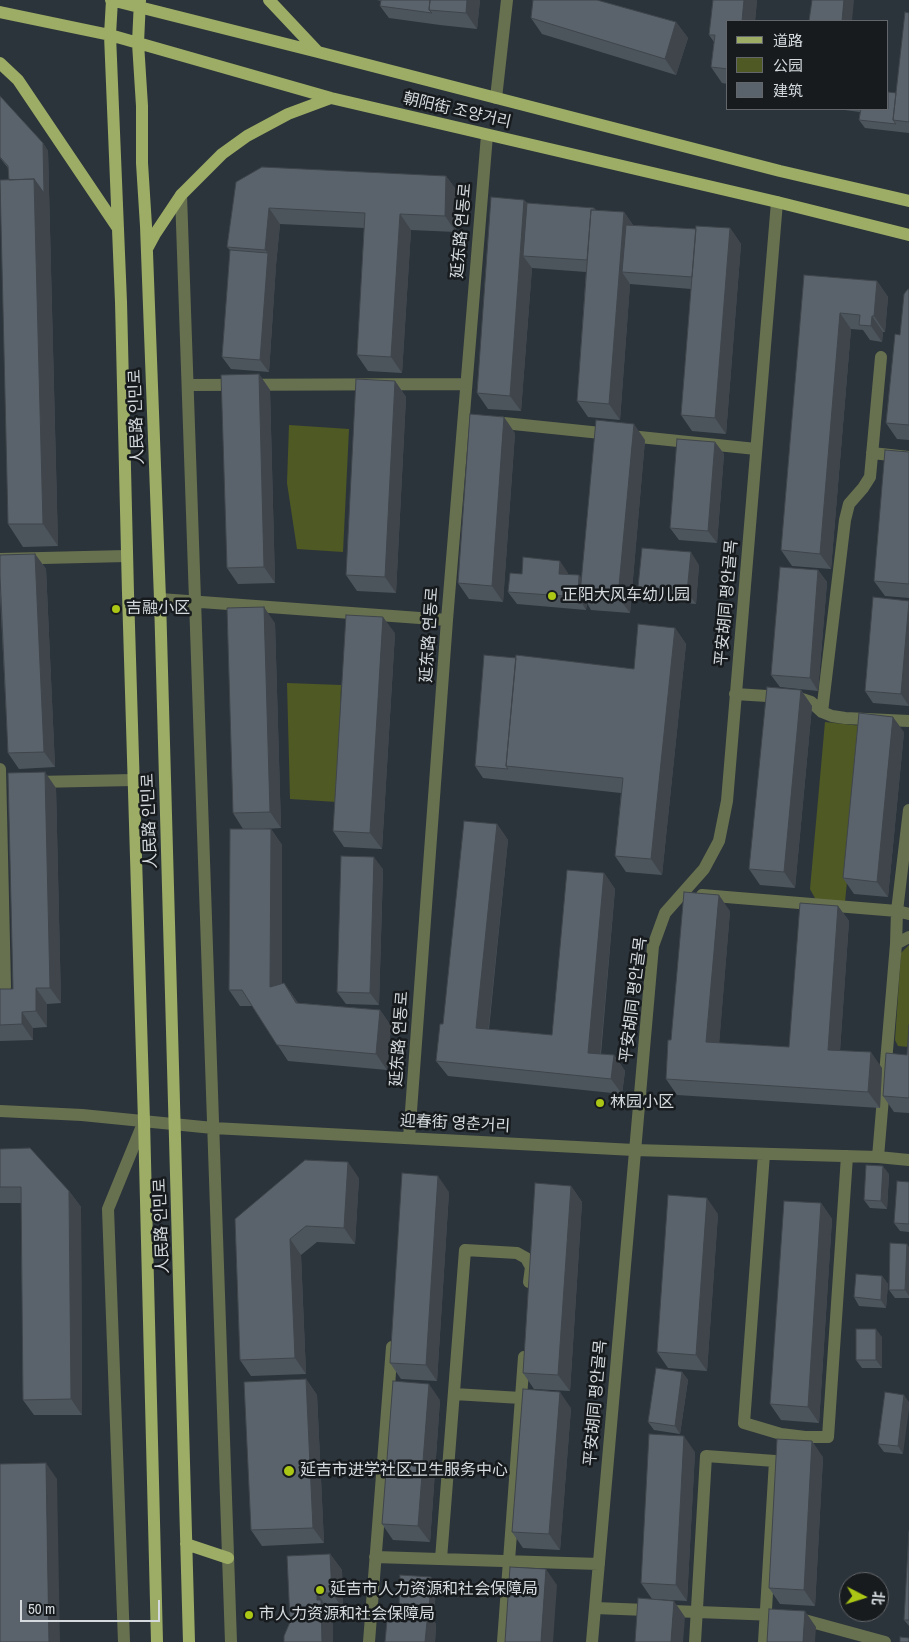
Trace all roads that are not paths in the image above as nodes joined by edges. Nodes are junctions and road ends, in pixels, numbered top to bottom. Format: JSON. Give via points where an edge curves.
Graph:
{"nodes":[{"id":1,"x":111,"y":0,"type":"edge"},
{"id":2,"x":270,"y":0,"type":"edge"},
{"id":3,"x":507,"y":0,"type":"edge"},
{"id":4,"x":140,"y":4,"type":"edge"},
{"id":5,"x":0,"y":12,"type":"edge"},
{"id":6,"x":110,"y":35,"type":"junction"},
{"id":7,"x":138,"y":43,"type":"junction"},
{"id":8,"x":318,"y":52,"type":"junction"},
{"id":9,"x":0,"y":63,"type":"edge"},
{"id":10,"x":331,"y":98,"type":"junction"},
{"id":11,"x":496,"y":98,"type":"junction"},
{"id":12,"x":487,"y":135,"type":"junction"},
{"id":13,"x":181,"y":195,"type":"junction"},
{"id":14,"x":909,"y":201,"type":"edge"},
{"id":15,"x":777,"y":202,"type":"junction"},
{"id":16,"x":117,"y":227,"type":"junction"},
{"id":17,"x":909,"y":235,"type":"edge"},
{"id":18,"x":147,"y":250,"type":"junction"},
{"id":19,"x":881,"y":357,"type":"dead end"},
{"id":20,"x":466,"y":384,"type":"junction"},
{"id":21,"x":188,"y":385,"type":"junction"},
{"id":22,"x":474,"y":420,"type":"junction"},
{"id":23,"x":756,"y":449,"type":"junction"},
{"id":24,"x":872,"y":453,"type":"junction"},
{"id":25,"x":909,"y":457,"type":"edge"},
{"id":26,"x":127,"y":556,"type":"junction"},
{"id":27,"x":0,"y":559,"type":"edge"},
{"id":28,"x":160,"y":600,"type":"junction"},
{"id":29,"x":195,"y":602,"type":"junction"},
{"id":30,"x":447,"y":620,"type":"junction"},
{"id":31,"x":735,"y":694,"type":"junction"},
{"id":32,"x":822,"y":712,"type":"junction"},
{"id":33,"x":909,"y":721,"type":"edge"},
{"id":34,"x":0,"y":769,"type":"edge"},
{"id":35,"x":133,"y":780,"type":"junction"},
{"id":36,"x":7,"y":782,"type":"edge"},
{"id":37,"x":909,"y":810,"type":"edge"},
{"id":38,"x":682,"y":893,"type":"junction"},
{"id":39,"x":903,"y":912,"type":"edge"},
{"id":40,"x":909,"y":936,"type":"edge"},
{"id":41,"x":896,"y":944,"type":"junction"},
{"id":42,"x":0,"y":987,"type":"edge"},
{"id":43,"x":0,"y":1111,"type":"edge"},
{"id":44,"x":144,"y":1121,"type":"junction"},
{"id":45,"x":175,"y":1124,"type":"junction"},
{"id":46,"x":213,"y":1128,"type":"junction"},
{"id":47,"x":408,"y":1138,"type":"junction"},
{"id":48,"x":634,"y":1150,"type":"junction"},
{"id":49,"x":764,"y":1154,"type":"junction"},
{"id":50,"x":847,"y":1156,"type":"junction"},
{"id":51,"x":878,"y":1157,"type":"junction"},
{"id":52,"x":909,"y":1160,"type":"edge"},
{"id":53,"x":528,"y":1295,"type":"edge"},
{"id":54,"x":393,"y":1331,"type":"edge"},
{"id":55,"x":525,"y":1342,"type":"edge"},
{"id":56,"x":454,"y":1394,"type":"junction"},
{"id":57,"x":521,"y":1398,"type":"junction"},
{"id":58,"x":186,"y":1544,"type":"junction"},
{"id":59,"x":375,"y":1556,"type":"junction"},
{"id":60,"x":228,"y":1558,"type":"junction"},
{"id":61,"x":441,"y":1559,"type":"junction"},
{"id":62,"x":509,"y":1561,"type":"junction"},
{"id":63,"x":599,"y":1564,"type":"junction"},
{"id":64,"x":595,"y":1608,"type":"junction"},
{"id":65,"x":697,"y":1611,"type":"junction"},
{"id":66,"x":766,"y":1614,"type":"junction"},
{"id":67,"x":124,"y":1642,"type":"edge"},
{"id":68,"x":157,"y":1642,"type":"edge"},
{"id":69,"x":189,"y":1642,"type":"edge"},
{"id":70,"x":231,"y":1642,"type":"edge"},
{"id":71,"x":369,"y":1642,"type":"edge"},
{"id":72,"x":503,"y":1642,"type":"edge"},
{"id":73,"x":592,"y":1642,"type":"edge"},
{"id":74,"x":695,"y":1642,"type":"edge"},
{"id":75,"x":764,"y":1642,"type":"edge"},
{"id":76,"x":885,"y":1642,"type":"edge"}],
"edges":[{"from":1,"to":4,"type":"main road","name":"朝阳街 조양거리"},
{"from":1,"to":6,"type":"main road","name":"人民路 인민로"},
{"from":2,"to":8,"type":"main road"},
{"from":3,"to":11,"type":"street"},
{"from":4,"to":7,"type":"main road","name":"人民路 인민로"},
{"from":4,"to":8,"type":"main road","name":"朝阳街 조양거리"},
{"from":5,"to":6,"type":"main road","name":"朝阳街 조양거리"},
{"from":6,"to":7,"type":"main road","name":"朝阳街 조양거리"},
{"from":6,"to":16,"type":"main road","name":"人民路 인민로"},
{"from":7,"to":10,"type":"main road","name":"朝阳街 조양거리"},
{"from":7,"to":18,"type":"main road","name":"人民路 인민로"},
{"from":8,"to":11,"type":"main road","name":"朝阳街 조양거리"},
{"from":9,"to":16,"type":"main road","via":[[18,80]]},
{"from":10,"to":12,"type":"main road","name":"朝阳街 조양거리"},
{"from":10,"to":13,"type":"main road","via":[[288,114],[247,136],[222,154]]},
{"from":11,"to":14,"type":"main road","name":"朝阳街 조양거리"},
{"from":12,"to":15,"type":"main road","name":"朝阳街 조양거리"},
{"from":12,"to":20,"type":"street","name":"延东路 연동로"},
{"from":13,"to":18,"type":"main road"},
{"from":13,"to":21,"type":"street"},
{"from":15,"to":17,"type":"main road","name":"朝阳街 조양거리"},
{"from":15,"to":23,"type":"street","name":"平安胡同 평안골목"},
{"from":16,"to":26,"type":"main road","name":"人民路 인민로"},
{"from":18,"to":28,"type":"main road","name":"人民路 인민로"},
{"from":19,"to":24,"type":"street"},
{"from":20,"to":21,"type":"street"},
{"from":20,"to":22,"type":"street","name":"延东路 연동로"},
{"from":21,"to":29,"type":"street"},
{"from":22,"to":23,"type":"street"},
{"from":22,"to":30,"type":"street","name":"延东路 연동로"},
{"from":23,"to":31,"type":"street","name":"平安胡同 평안골목"},
{"from":24,"to":25,"type":"street"},
{"from":24,"to":32,"type":"street","via":[[870,477],[849,504],[845,520]]},
{"from":26,"to":27,"type":"street"},
{"from":26,"to":35,"type":"main road","name":"人民路 인민로"},
{"from":28,"to":29,"type":"street"},
{"from":28,"to":45,"type":"main road","name":"人民路 인민로"},
{"from":29,"to":30,"type":"street"},
{"from":29,"to":46,"type":"street"},
{"from":30,"to":47,"type":"street","name":"延东路 연동로"},
{"from":31,"to":32,"type":"street","via":[[799,698],[811,702]]},
{"from":31,"to":38,"type":"street","name":"平安胡同 평안골목","via":[[727,801],[719,841],[704,869]]},
{"from":32,"to":33,"type":"street","via":[[845,718]]},
{"from":34,"to":36,"type":"street"},
{"from":35,"to":36,"type":"street"},
{"from":35,"to":44,"type":"main road","name":"人民路 인민로"},
{"from":36,"to":42,"type":"street","via":[[6,987]]},
{"from":37,"to":39,"type":"street"},
{"from":38,"to":39,"type":"street"},
{"from":38,"to":48,"type":"street","name":"平安胡同 평안골목","via":[[665,913],[653,946]]},
{"from":39,"to":41,"type":"street"},
{"from":40,"to":41,"type":"street"},
{"from":41,"to":51,"type":"street"},
{"from":43,"to":44,"type":"street","name":"迎春街 영춘거리"},
{"from":44,"to":45,"type":"street","name":"迎春街 영춘거리"},
{"from":44,"to":67,"type":"street","via":[[108,1209]]},
{"from":44,"to":68,"type":"main road","name":"人民路 인민로"},
{"from":45,"to":46,"type":"street","name":"迎春街 영춘거리"},
{"from":45,"to":58,"type":"main road","name":"人民路 인민로"},
{"from":46,"to":47,"type":"street","name":"迎春街 영춘거리"},
{"from":46,"to":60,"type":"street"},
{"from":47,"to":48,"type":"street","name":"迎春街 영춘거리"},
{"from":48,"to":49,"type":"street","name":"迎春街 영춘거리"},
{"from":48,"to":63,"type":"street","name":"平安胡同 평안골목"},
{"from":49,"to":50,"type":"street","name":"迎春街 영춘거리"},
{"from":49,"to":50,"type":"street","via":[[744,1423],[805,1437],[828,1437]]},
{"from":50,"to":51,"type":"street","name":"迎春街 영춘거리"},
{"from":51,"to":52,"type":"street","name":"迎春街 영춘거리"},
{"from":53,"to":56,"type":"street","via":[[530,1267],[526,1258],[518,1253],[465,1250]]},
{"from":54,"to":59,"type":"street"},
{"from":55,"to":57,"type":"street"},
{"from":56,"to":57,"type":"street"},
{"from":56,"to":61,"type":"street"},
{"from":57,"to":62,"type":"street"},
{"from":58,"to":60,"type":"main road"},
{"from":58,"to":69,"type":"main road","name":"人民路 인민로"},
{"from":59,"to":61,"type":"street"},
{"from":59,"to":71,"type":"street"},
{"from":60,"to":70,"type":"street"},
{"from":61,"to":62,"type":"street"},
{"from":62,"to":63,"type":"street"},
{"from":62,"to":72,"type":"street"},
{"from":63,"to":64,"type":"street","name":"平安胡同 평안골목"},
{"from":64,"to":65,"type":"street"},
{"from":64,"to":73,"type":"street","name":"平安胡同 평안골목"},
{"from":65,"to":66,"type":"street"},
{"from":65,"to":66,"type":"street","via":[[706,1456],[776,1461]]},
{"from":65,"to":74,"type":"street"},
{"from":66,"to":75,"type":"street"},
{"from":66,"to":76,"type":"street","via":[[792,1617]]}]}
